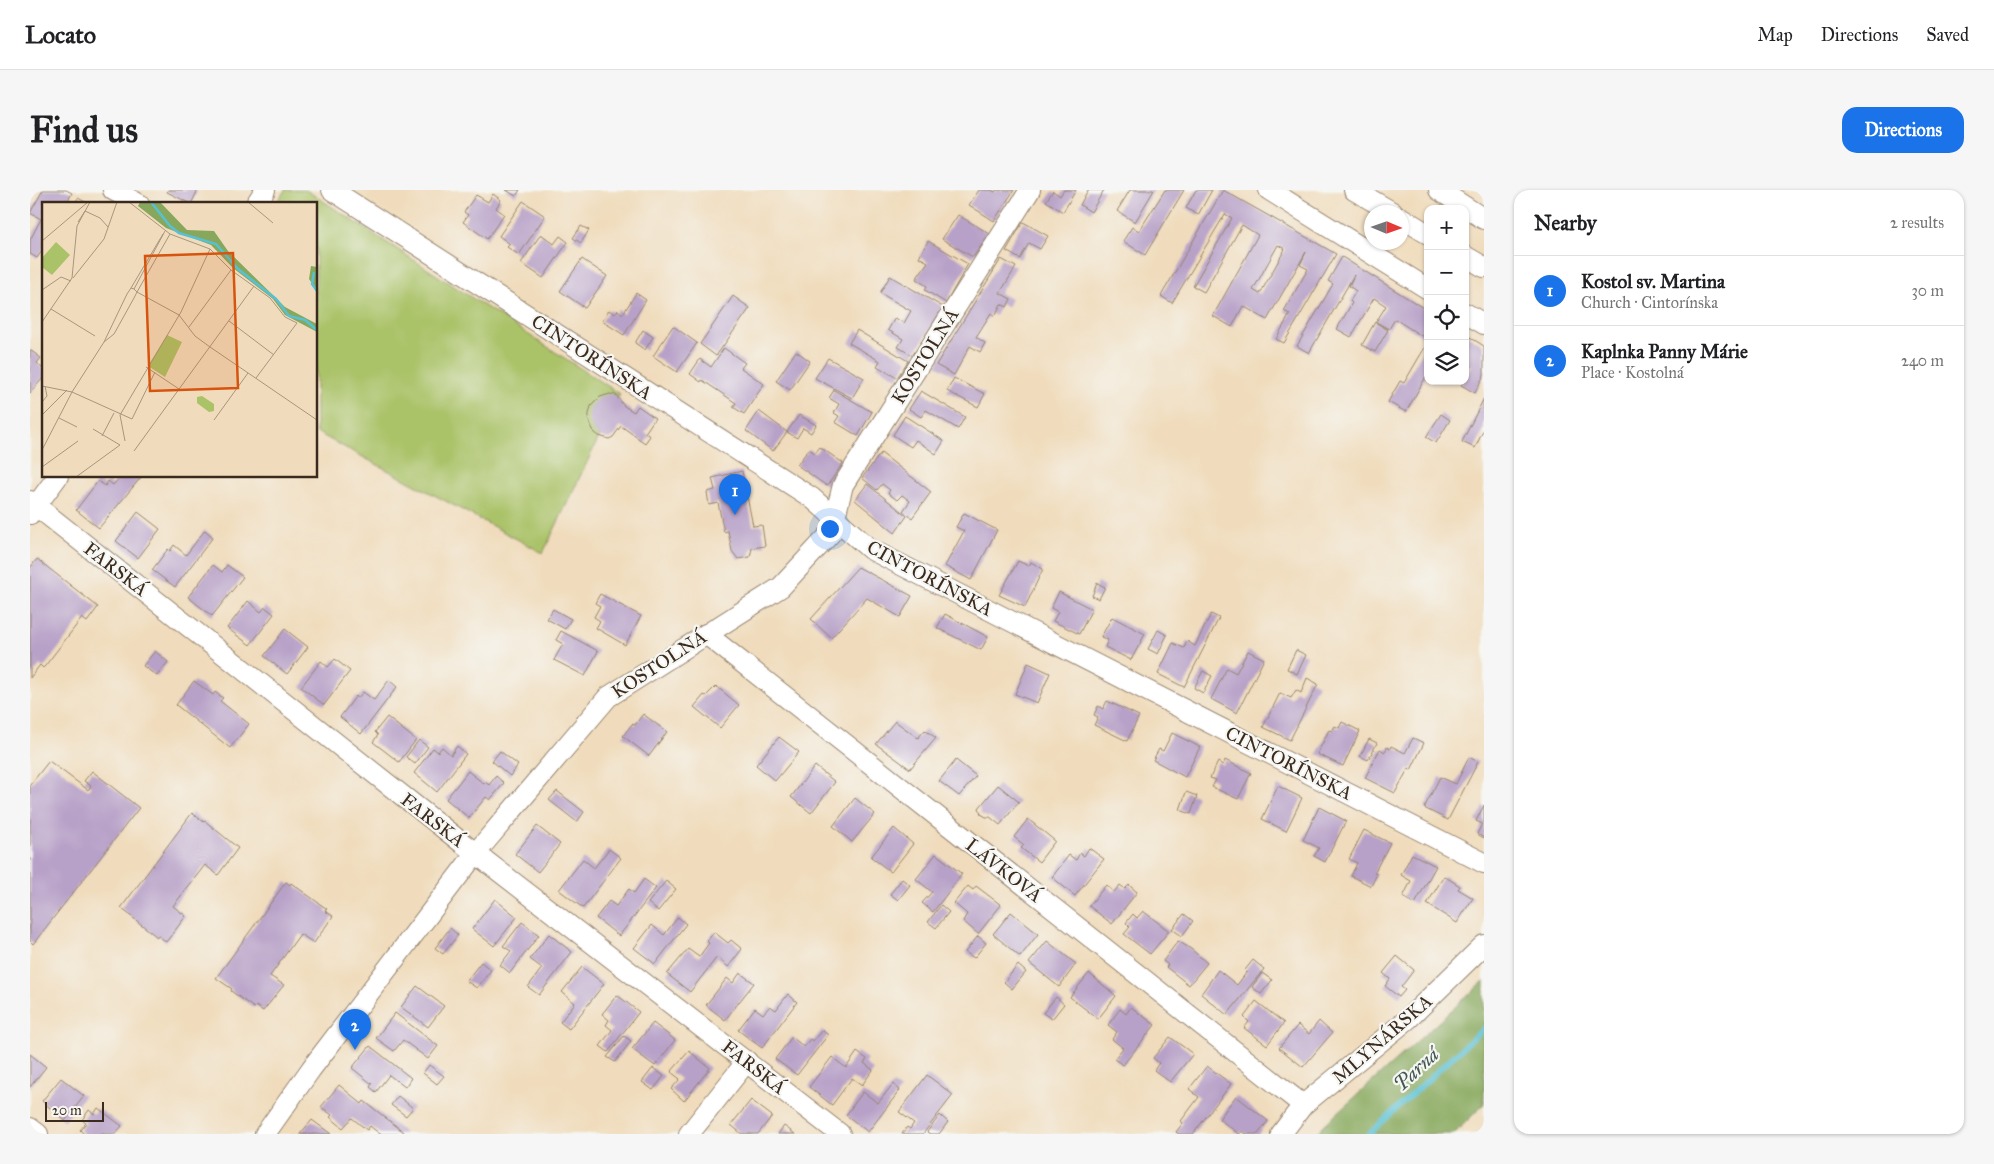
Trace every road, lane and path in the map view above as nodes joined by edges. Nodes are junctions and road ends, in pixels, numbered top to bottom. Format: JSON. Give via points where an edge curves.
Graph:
{"nodes":[{"id":1,"x":113,"y":190,"type":"edge"},
{"id":2,"x":265,"y":190,"type":"edge"},
{"id":3,"x":332,"y":190,"type":"edge"},
{"id":4,"x":1030,"y":190,"type":"edge"},
{"id":5,"x":1269,"y":190,"type":"edge"},
{"id":6,"x":1354,"y":190,"type":"edge"},
{"id":7,"x":1439,"y":190,"type":"edge"},
{"id":8,"x":135,"y":202,"type":"edge"},
{"id":9,"x":257,"y":202,"type":"edge"},
{"id":10,"x":1380,"y":205,"type":"edge"},
{"id":11,"x":1484,"y":219,"type":"edge"},
{"id":12,"x":1409,"y":222,"type":"edge"},
{"id":13,"x":1424,"y":232,"type":"edge"},
{"id":14,"x":1469,"y":258,"type":"edge"},
{"id":15,"x":1484,"y":267,"type":"edge"},
{"id":16,"x":1424,"y":287,"type":"edge"},
{"id":17,"x":1469,"y":315,"type":"edge"},
{"id":18,"x":1484,"y":324,"type":"edge"},
{"id":19,"x":56,"y":478,"type":"edge"},
{"id":20,"x":32,"y":507,"type":"edge"},
{"id":21,"x":834,"y":517,"type":"junction"},
{"id":22,"x":706,"y":634,"type":"junction"},
{"id":23,"x":475,"y":854,"type":"junction"},
{"id":24,"x":1484,"y":863,"type":"edge"},
{"id":25,"x":1484,"y":945,"type":"edge"},
{"id":26,"x":746,"y":1061,"type":"junction"},
{"id":27,"x":1304,"y":1105,"type":"junction"},
{"id":28,"x":30,"y":1128,"type":"edge"},
{"id":29,"x":38,"y":1134,"type":"edge"},
{"id":30,"x":265,"y":1134,"type":"edge"},
{"id":31,"x":689,"y":1134,"type":"edge"},
{"id":32,"x":840,"y":1134,"type":"edge"},
{"id":33,"x":1281,"y":1134,"type":"edge"}],
"edges":[{"from":1,"to":8,"type":"street"},
{"from":2,"to":9,"type":"street"},
{"from":3,"to":21,"type":"street","name":"CINTORÍNSKA","via":[[812,498]]},
{"from":4,"to":21,"type":"street","name":"KOSTOLNÁ","via":[[843,486]]},
{"from":5,"to":16,"type":"street"},
{"from":6,"to":10,"type":"street"},
{"from":7,"to":11,"type":"street"},
{"from":12,"to":13,"type":"street"},
{"from":14,"to":15,"type":"street"},
{"from":17,"to":18,"type":"street"},
{"from":19,"to":20,"type":"street"},
{"from":20,"to":23,"type":"street","name":"FARSKÁ"},
{"from":21,"to":22,"type":"street","name":"KOSTOLNÁ","via":[[831,533],[781,587]]},
{"from":21,"to":24,"type":"street","name":"CINTORÍNSKA","via":[[870,549]]},
{"from":22,"to":23,"type":"street","name":"KOSTOLNÁ","via":[[608,697]]},
{"from":22,"to":27,"type":"street","name":"LÁVKOVÁ"},
{"from":23,"to":26,"type":"street","name":"FARSKÁ"},
{"from":23,"to":30,"type":"street","name":"KOSTOLNÁ"},
{"from":25,"to":27,"type":"street","name":"MLYNÁRSKA","via":[[1408,1019]]},
{"from":26,"to":31,"type":"street"},
{"from":26,"to":32,"type":"street","name":"FARSKÁ"},
{"from":27,"to":33,"type":"street","name":"MLYNÁRSKA"},
{"from":28,"to":29,"type":"street"}]}
